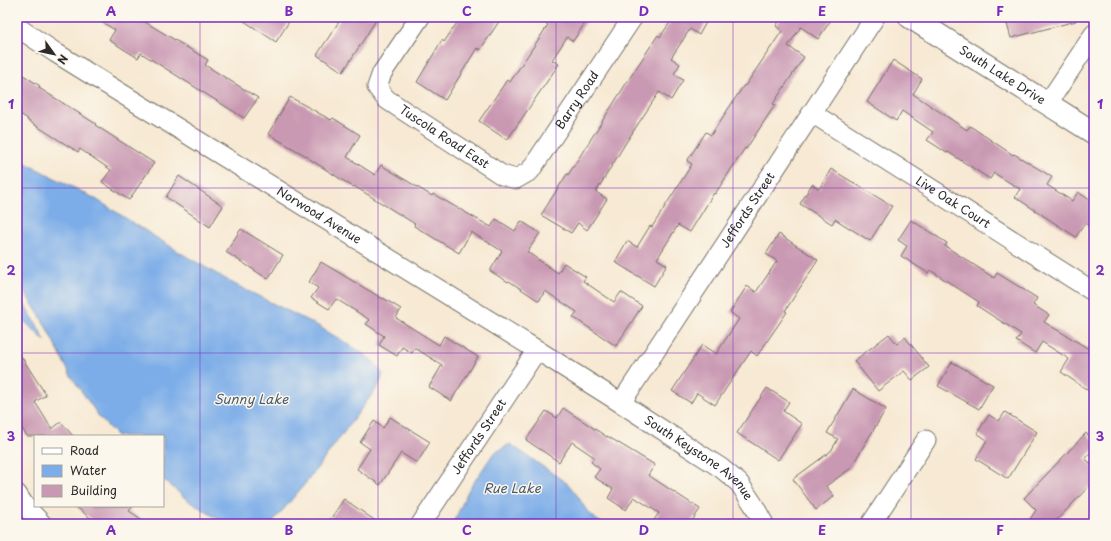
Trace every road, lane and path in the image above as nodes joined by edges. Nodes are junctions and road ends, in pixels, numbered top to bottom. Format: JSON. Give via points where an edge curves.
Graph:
{"nodes":[{"id":1,"x":420,"y":17,"type":"edge"},
{"id":2,"x":633,"y":17,"type":"edge"},
{"id":3,"x":875,"y":17,"type":"edge"},
{"id":4,"x":910,"y":17,"type":"edge"},
{"id":5,"x":17,"y":27,"type":"edge"},
{"id":6,"x":1094,"y":34,"type":"edge"},
{"id":7,"x":1048,"y":103,"type":"junction"},
{"id":8,"x":812,"y":113,"type":"junction"},
{"id":9,"x":1094,"y":133,"type":"edge"},
{"id":10,"x":516,"y":179,"type":"joint"},
{"id":11,"x":1094,"y":292,"type":"edge"},
{"id":12,"x":537,"y":350,"type":"junction"},
{"id":13,"x":622,"y":402,"type":"junction"},
{"id":14,"x":926,"y":440,"type":"dead end"},
{"id":15,"x":17,"y":494,"type":"edge"},
{"id":16,"x":42,"y":524,"type":"edge"},
{"id":17,"x":421,"y":524,"type":"edge"},
{"id":18,"x":764,"y":524,"type":"edge"},
{"id":19,"x":871,"y":524,"type":"edge"}],
"edges":[{"from":1,"to":10,"type":"street","name":"Tuscola Road East","via":[[382,73],[377,87],[386,100],[502,175]]},
{"from":2,"to":10,"type":"street","name":"Barry Road","via":[[530,171]]},
{"from":3,"to":8,"type":"street","name":"Jeffords Street"},
{"from":4,"to":7,"type":"street","name":"South Lake Drive"},
{"from":5,"to":12,"type":"street","name":"Norwood Avenue"},
{"from":6,"to":7,"type":"street"},
{"from":7,"to":9,"type":"street","name":"South Lake Drive"},
{"from":8,"to":11,"type":"street","name":"Live Oak Court"},
{"from":8,"to":13,"type":"street","name":"Jeffords Street"},
{"from":12,"to":13,"type":"street","name":"Norwood Avenue"},
{"from":12,"to":17,"type":"street","name":"Jeffords Street"},
{"from":13,"to":18,"type":"street","name":"South Keystone Avenue","via":[[721,468],[739,483]]},
{"from":14,"to":19,"type":"street"},
{"from":15,"to":16,"type":"street"}]}
